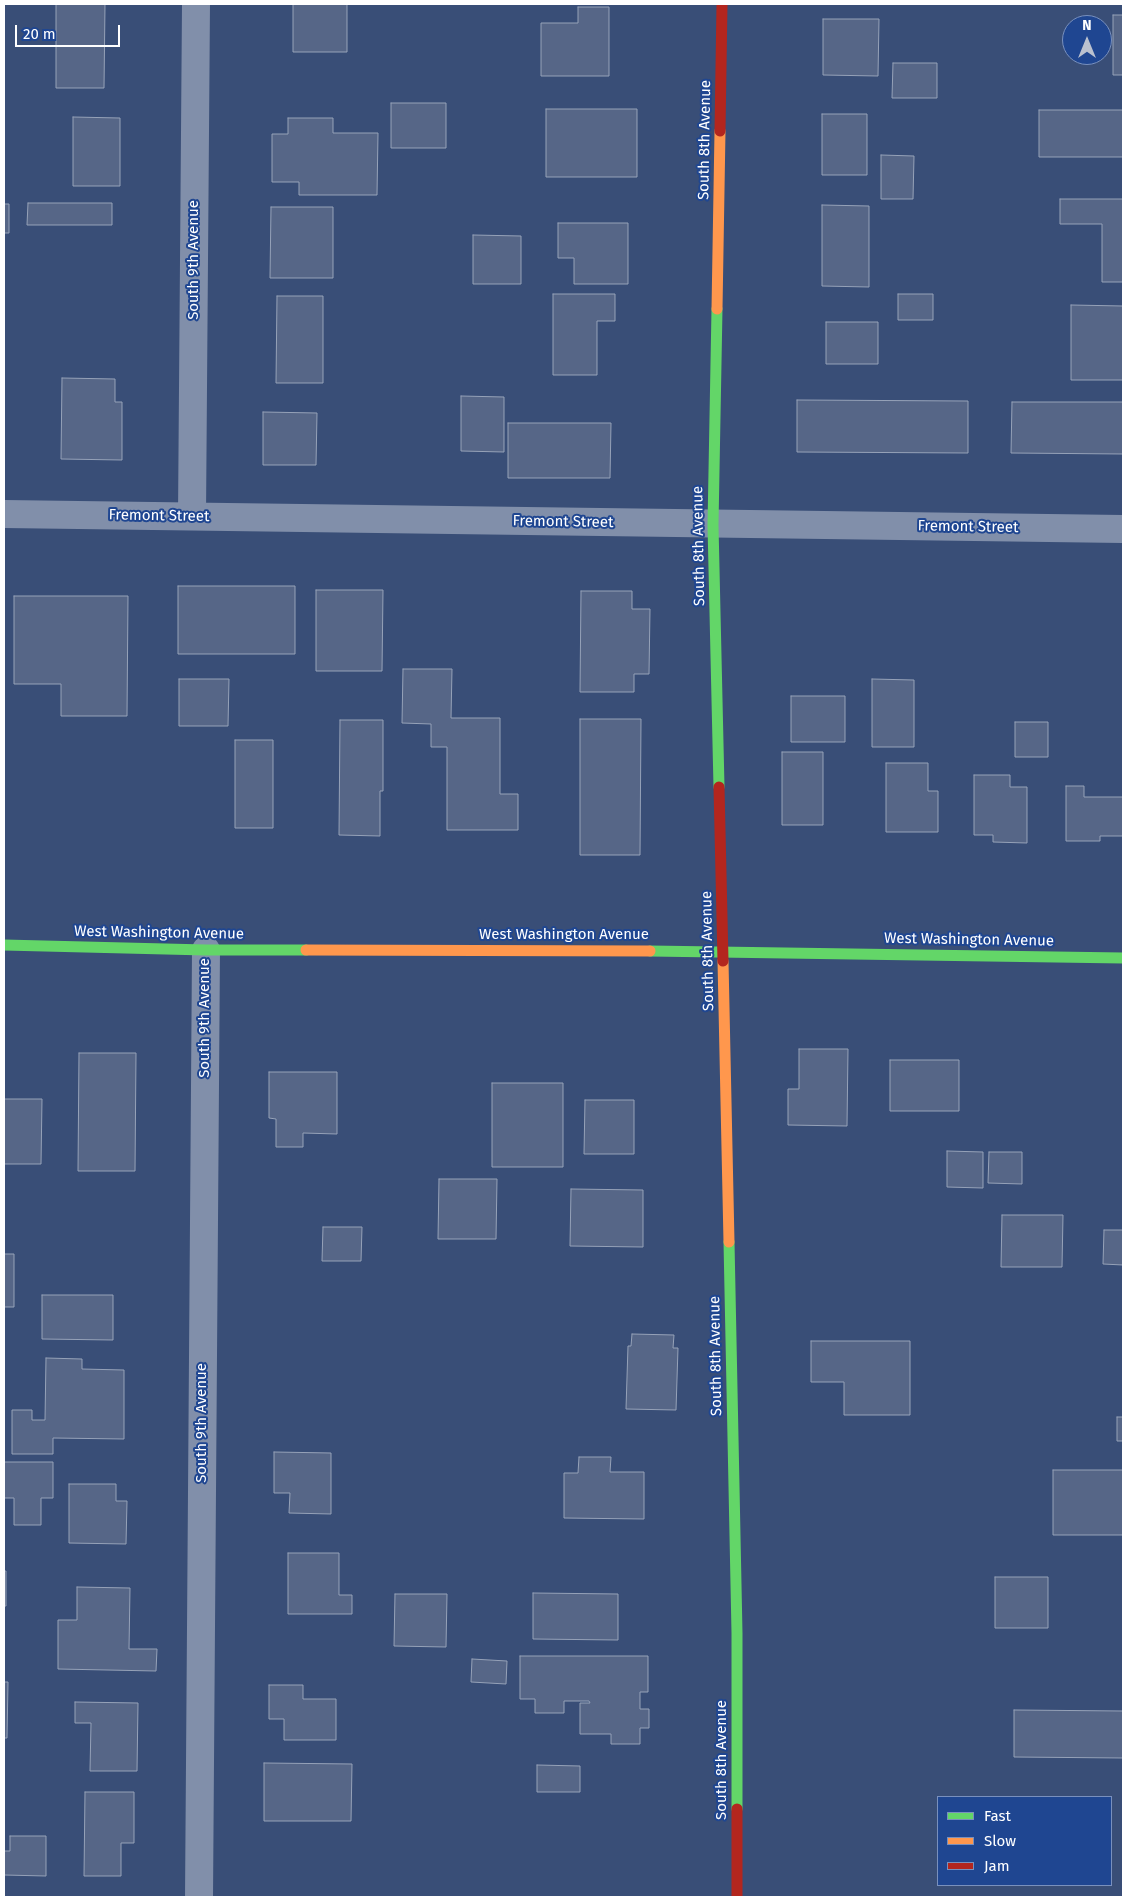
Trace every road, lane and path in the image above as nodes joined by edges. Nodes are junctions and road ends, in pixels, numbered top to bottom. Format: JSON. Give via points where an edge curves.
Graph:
{"nodes":[{"id":1,"x":196,"y":4,"type":"edge"},
{"id":2,"x":722,"y":4,"type":"edge"},
{"id":3,"x":4,"y":514,"type":"edge"},
{"id":4,"x":192,"y":516,"type":"junction"},
{"id":5,"x":713,"y":525,"type":"junction"},
{"id":6,"x":1123,"y":529,"type":"edge"},
{"id":7,"x":4,"y":945,"type":"edge"},
{"id":8,"x":206,"y":950,"type":"junction"},
{"id":9,"x":723,"y":951,"type":"junction"},
{"id":10,"x":1123,"y":958,"type":"edge"},
{"id":11,"x":199,"y":1897,"type":"edge"},
{"id":12,"x":737,"y":1897,"type":"edge"}],
"edges":[{"from":1,"to":4,"type":"street","name":"South 9th Avenue"},
{"from":2,"to":5,"type":"street","name":"South 8th Avenue"},
{"from":3,"to":4,"type":"street","name":"Fremont Street"},
{"from":4,"to":5,"type":"street","name":"Fremont Street"},
{"from":5,"to":6,"type":"street","name":"Fremont Street"},
{"from":5,"to":9,"type":"street","name":"South 8th Avenue"},
{"from":7,"to":8,"type":"street","name":"West Washington Avenue"},
{"from":8,"to":9,"type":"street","name":"West Washington Avenue"},
{"from":8,"to":11,"type":"street","name":"South 9th Avenue"},
{"from":9,"to":10,"type":"street","name":"West Washington Avenue"},
{"from":9,"to":12,"type":"street","name":"South 8th Avenue","via":[[737,1623]]}]}
